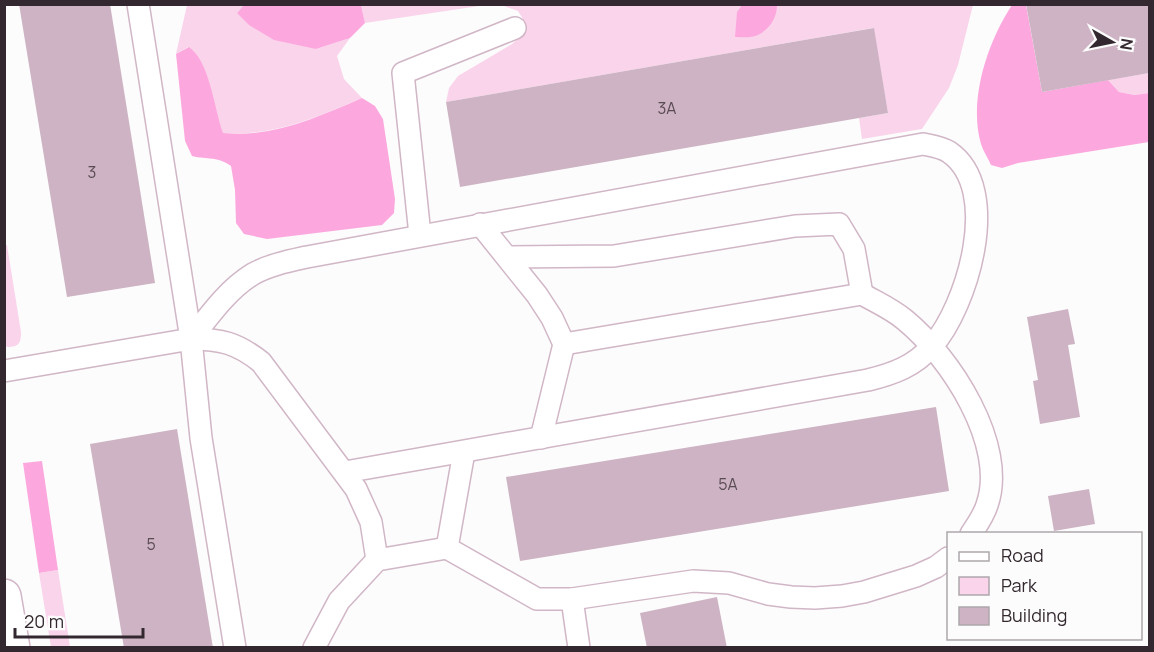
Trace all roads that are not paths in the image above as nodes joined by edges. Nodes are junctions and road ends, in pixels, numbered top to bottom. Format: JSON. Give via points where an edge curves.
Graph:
{"nodes":[{"id":1,"x":138,"y":4,"type":"edge"},
{"id":2,"x":515,"y":28,"type":"dead end"},
{"id":3,"x":480,"y":224,"type":"junction"},
{"id":4,"x":420,"y":235,"type":"junction"},
{"id":5,"x":508,"y":257,"type":"junction"},
{"id":6,"x":862,"y":294,"type":"junction"},
{"id":7,"x":191,"y":339,"type":"junction"},
{"id":8,"x":564,"y":344,"type":"junction"},
{"id":9,"x":932,"y":346,"type":"junction"},
{"id":10,"x":4,"y":370,"type":"edge"},
{"id":11,"x":541,"y":438,"type":"junction"},
{"id":12,"x":464,"y":452,"type":"junction"},
{"id":13,"x":345,"y":472,"type":"junction"},
{"id":14,"x":972,"y":532,"type":"edge"},
{"id":15,"x":447,"y":548,"type":"junction"},
{"id":16,"x":947,"y":559,"type":"edge"},
{"id":17,"x":377,"y":560,"type":"junction"},
{"id":18,"x":4,"y":596,"type":"edge"},
{"id":19,"x":572,"y":599,"type":"junction"},
{"id":20,"x":13,"y":648,"type":"edge"},
{"id":21,"x":235,"y":648,"type":"edge"},
{"id":22,"x":314,"y":648,"type":"edge"},
{"id":23,"x":579,"y":648,"type":"edge"}],
"edges":[{"from":1,"to":7,"type":"lane"},
{"from":2,"to":4,"type":"lane","via":[[403,73]]},
{"from":3,"to":4,"type":"lane"},
{"from":3,"to":5,"type":"lane"},
{"from":3,"to":9,"type":"lane","via":[[923,144],[940,147],[959,161],[966,172],[978,220],[976,242],[957,304]]},
{"from":4,"to":7,"type":"lane","via":[[307,257],[255,273],[225,298]]},
{"from":5,"to":6,"type":"lane","via":[[614,256],[795,225],[839,224],[854,249]]},
{"from":5,"to":8,"type":"lane","via":[[552,318]]},
{"from":6,"to":8,"type":"lane"},
{"from":6,"to":9,"type":"lane","via":[[903,318]]},
{"from":7,"to":10,"type":"lane"},
{"from":7,"to":13,"type":"lane","via":[[213,339],[246,350],[261,363]]},
{"from":7,"to":21,"type":"lane","via":[[200,427]]},
{"from":8,"to":11,"type":"lane"},
{"from":9,"to":11,"type":"lane","via":[[901,371],[876,379]]},
{"from":9,"to":14,"type":"lane","via":[[963,391],[986,441],[991,488],[987,505]]},
{"from":11,"to":12,"type":"lane"},
{"from":12,"to":13,"type":"lane"},
{"from":12,"to":15,"type":"lane"},
{"from":13,"to":17,"type":"lane","via":[[370,522]]},
{"from":15,"to":17,"type":"lane"},
{"from":15,"to":19,"type":"lane","via":[[537,599]]},
{"from":16,"to":19,"type":"lane","via":[[889,586],[842,596],[792,597],[702,581]]},
{"from":17,"to":22,"type":"lane","via":[[339,601]]},
{"from":18,"to":20,"type":"street"},
{"from":19,"to":23,"type":"lane"}]}
